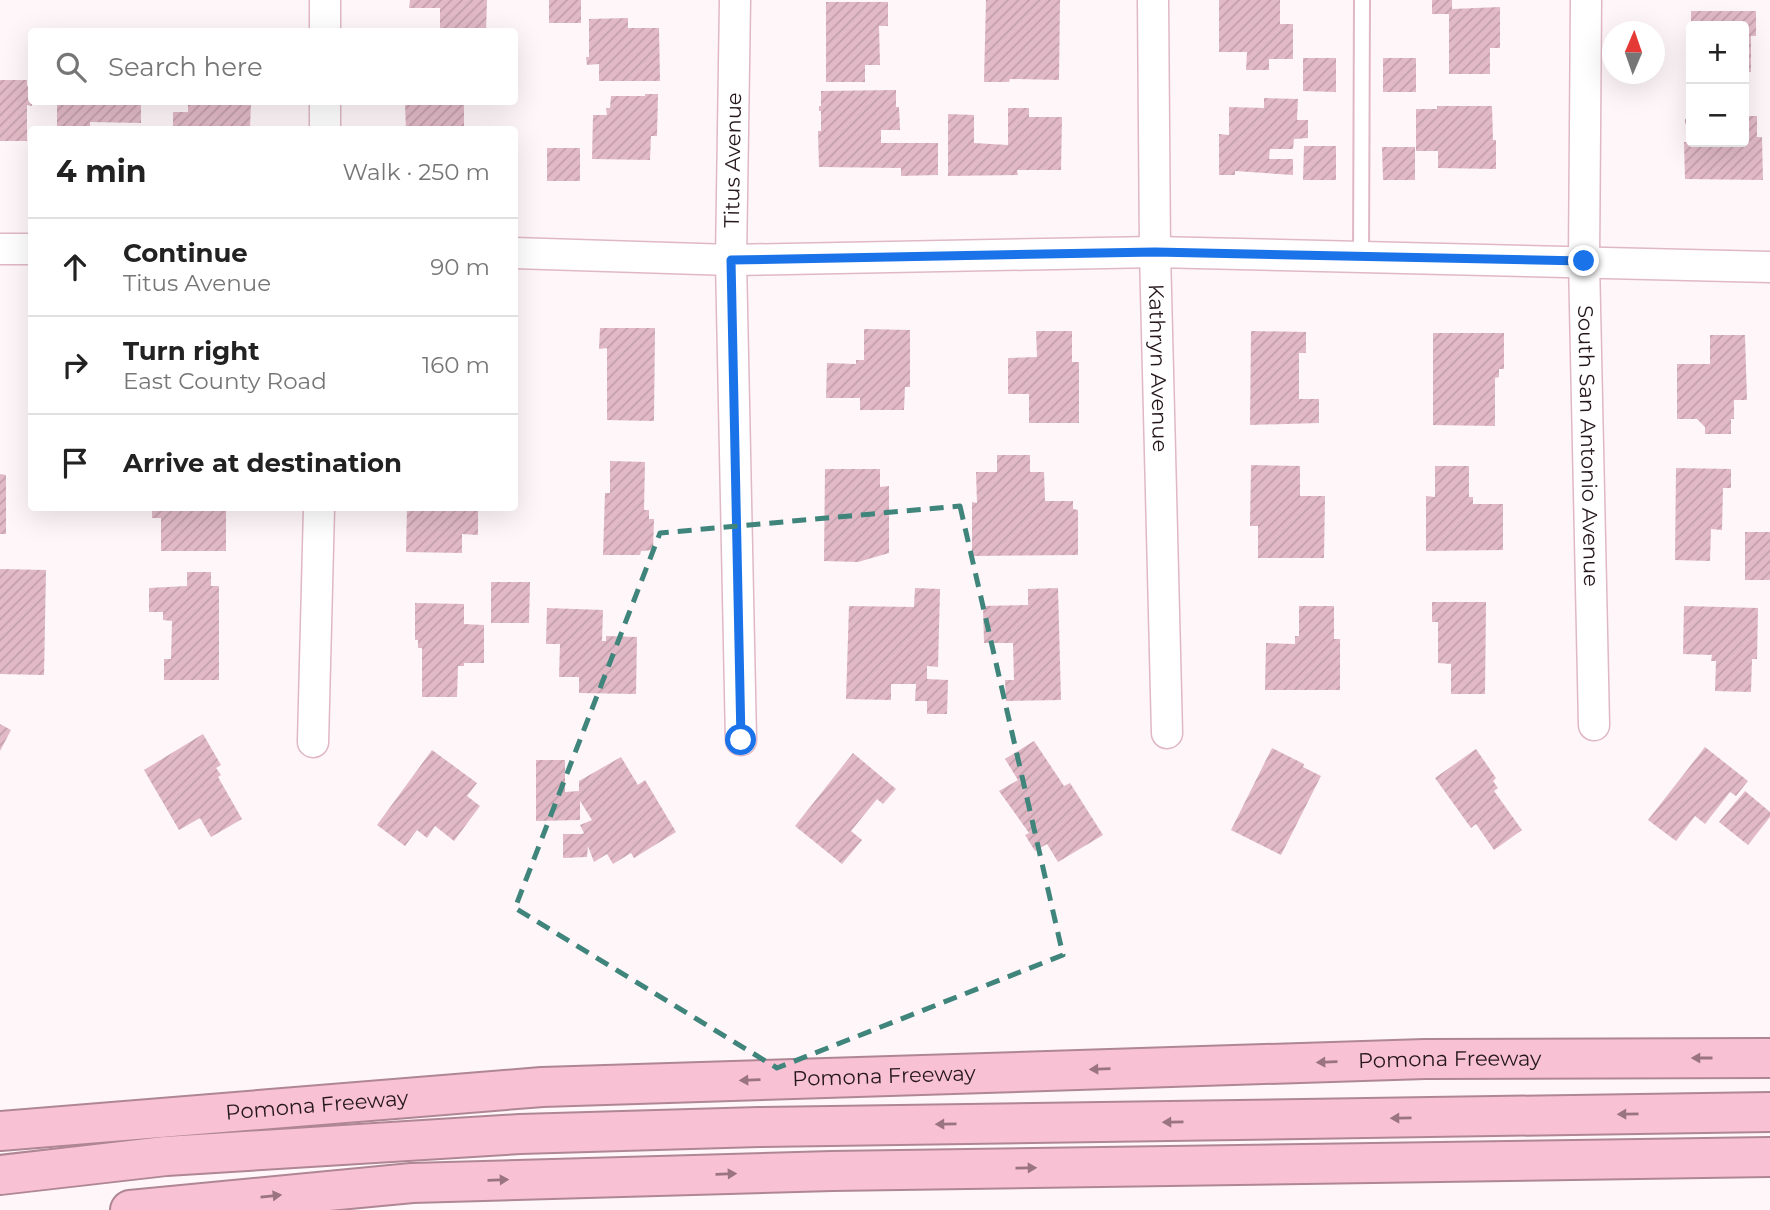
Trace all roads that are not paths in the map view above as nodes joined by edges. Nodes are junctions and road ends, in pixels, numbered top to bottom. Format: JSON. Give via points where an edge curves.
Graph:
{"nodes":[{"id":1,"x":325,"y":0,"type":"edge"},
{"id":2,"x":735,"y":0,"type":"edge"},
{"id":3,"x":1153,"y":0,"type":"edge"},
{"id":4,"x":1362,"y":0,"type":"edge"},
{"id":5,"x":1586,"y":0,"type":"edge"},
{"id":6,"x":325,"y":28,"type":"edge"},
{"id":7,"x":325,"y":105,"type":"edge"},
{"id":8,"x":325,"y":126,"type":"edge"},
{"id":9,"x":0,"y":249,"type":"edge"},
{"id":10,"x":28,"y":249,"type":"edge"},
{"id":11,"x":1155,"y":252,"type":"junction"},
{"id":12,"x":518,"y":253,"type":"edge"},
{"id":13,"x":1361,"y":256,"type":"junction"},
{"id":14,"x":731,"y":260,"type":"junction"},
{"id":15,"x":1584,"y":261,"type":"junction"},
{"id":16,"x":1770,"y":267,"type":"edge"},
{"id":17,"x":318,"y":511,"type":"edge"},
{"id":18,"x":1594,"y":725,"type":"dead end"},
{"id":19,"x":1167,"y":733,"type":"dead end"},
{"id":20,"x":741,"y":740,"type":"dead end"},
{"id":21,"x":313,"y":742,"type":"dead end"},
{"id":22,"x":1770,"y":1058,"type":"edge"},
{"id":23,"x":1770,"y":1112,"type":"edge"},
{"id":24,"x":0,"y":1131,"type":"edge"},
{"id":25,"x":1770,"y":1157,"type":"edge"},
{"id":26,"x":0,"y":1175,"type":"edge"},
{"id":27,"x":130,"y":1210,"type":"edge"}],
"edges":[{"from":1,"to":6,"type":"street"},
{"from":2,"to":14,"type":"street","name":"Titus Avenue"},
{"from":3,"to":11,"type":"street","name":"Kathryn Avenue"},
{"from":4,"to":13,"type":"lane"},
{"from":5,"to":15,"type":"street","name":"South San Antonio Avenue"},
{"from":7,"to":8,"type":"street"},
{"from":9,"to":10,"type":"street"},
{"from":11,"to":13,"type":"street"},
{"from":11,"to":14,"type":"street"},
{"from":11,"to":19,"type":"street","name":"Kathryn Avenue"},
{"from":12,"to":14,"type":"street"},
{"from":13,"to":15,"type":"street"},
{"from":14,"to":20,"type":"street","name":"Titus Avenue"},
{"from":15,"to":16,"type":"street"},
{"from":15,"to":18,"type":"street","name":"South San Antonio Avenue"},
{"from":17,"to":21,"type":"street"},
{"from":22,"to":24,"type":"highway","name":"Pomona Freeway","one_way":true,"via":[[1425,1059],[542,1087]]},
{"from":23,"to":26,"type":"highway","one_way":true,"via":[[759,1126],[520,1134],[179,1155]]},
{"from":27,"to":25,"type":"highway","one_way":true,"via":[[412,1183],[846,1171]]}]}
